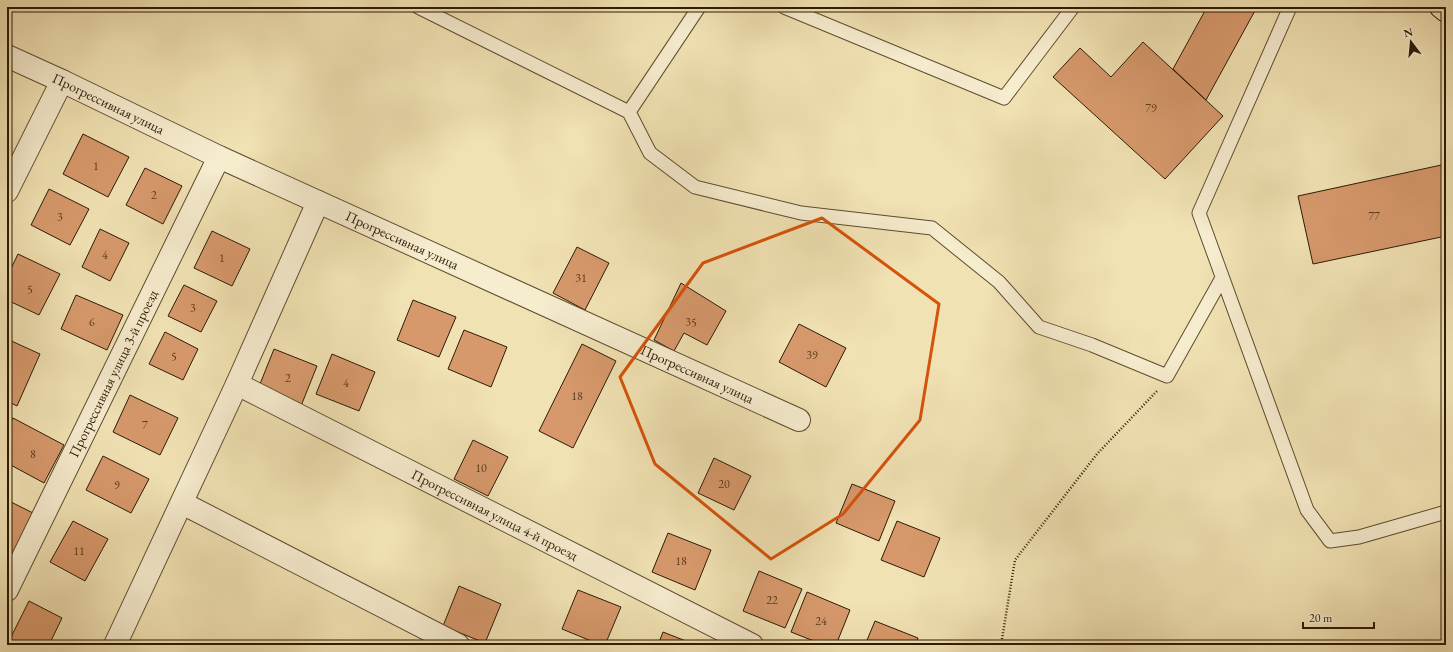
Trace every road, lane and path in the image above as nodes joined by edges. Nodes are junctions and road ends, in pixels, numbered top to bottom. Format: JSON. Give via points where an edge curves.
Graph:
{"nodes":[{"id":1,"x":418,"y":7,"type":"edge"},
{"id":2,"x":700,"y":7,"type":"edge"},
{"id":3,"x":784,"y":7,"type":"edge"},
{"id":4,"x":1073,"y":7,"type":"edge"},
{"id":5,"x":1290,"y":7,"type":"edge"},
{"id":6,"x":1441,"y":7,"type":"edge"},
{"id":7,"x":1446,"y":11,"type":"edge"},
{"id":8,"x":7,"y":56,"type":"edge"},
{"id":9,"x":62,"y":81,"type":"junction"},
{"id":10,"x":629,"y":112,"type":"junction"},
{"id":11,"x":219,"y":157,"type":"junction"},
{"id":12,"x":7,"y":191,"type":"edge"},
{"id":13,"x":318,"y":202,"type":"junction"},
{"id":14,"x":1222,"y":278,"type":"junction"},
{"id":15,"x":1167,"y":376,"type":"junction"},
{"id":16,"x":237,"y":384,"type":"junction"},
{"id":17,"x":799,"y":420,"type":"dead end"},
{"id":18,"x":182,"y":503,"type":"junction"},
{"id":19,"x":1446,"y":512,"type":"edge"},
{"id":20,"x":7,"y":590,"type":"edge"},
{"id":21,"x":116,"y":645,"type":"edge"},
{"id":22,"x":458,"y":645,"type":"edge"},
{"id":23,"x":752,"y":645,"type":"edge"},
{"id":24,"x":1001,"y":645,"type":"edge"}],
"edges":[{"from":1,"to":10,"type":"lane"},
{"from":2,"to":10,"type":"lane"},
{"from":3,"to":4,"type":"lane","via":[[1004,98]]},
{"from":5,"to":14,"type":"lane","via":[[1199,214]]},
{"from":6,"to":7,"type":"highway"},
{"from":8,"to":9,"type":"street","name":"Прогрессивная улица"},
{"from":9,"to":11,"type":"street","name":"Прогрессивная улица"},
{"from":9,"to":12,"type":"street"},
{"from":10,"to":15,"type":"lane","via":[[650,153],[695,187],[801,213],[932,228],[999,282],[1039,327],[1092,345]]},
{"from":11,"to":13,"type":"street","name":"Прогрессивная улица"},
{"from":11,"to":20,"type":"street","name":"Прогрессивная улица 3-й проезд"},
{"from":13,"to":16,"type":"street"},
{"from":13,"to":17,"type":"street","name":"Прогрессивная улица"},
{"from":14,"to":15,"type":"lane"},
{"from":14,"to":19,"type":"lane","via":[[1307,510],[1330,541],[1360,537]]},
{"from":15,"to":24,"type":"path","via":[[1159,390],[1097,454],[1016,560]]},
{"from":16,"to":18,"type":"street"},
{"from":16,"to":23,"type":"street","name":"Прогрессивная улица 4-й проезд"},
{"from":18,"to":21,"type":"street"},
{"from":18,"to":22,"type":"street"}]}
